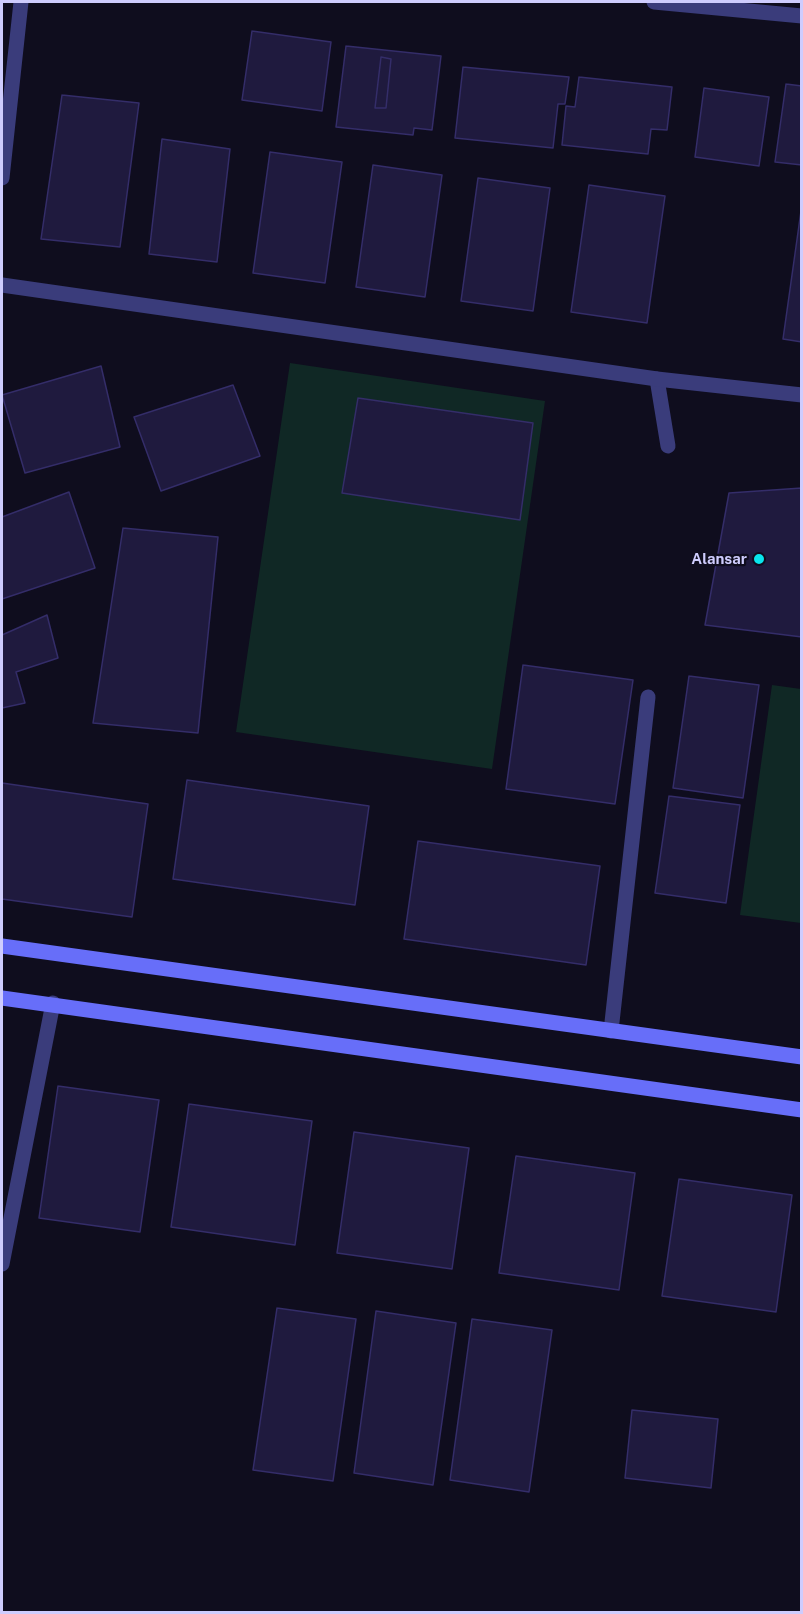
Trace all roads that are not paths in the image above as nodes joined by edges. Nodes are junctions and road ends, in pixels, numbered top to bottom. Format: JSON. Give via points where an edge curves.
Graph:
{"nodes":[{"id":1,"x":21,"y":2,"type":"edge"},
{"id":2,"x":654,"y":2,"type":"edge"},
{"id":3,"x":801,"y":16,"type":"edge"},
{"id":4,"x":7,"y":78,"type":"edge"},
{"id":5,"x":2,"y":178,"type":"edge"},
{"id":6,"x":2,"y":285,"type":"edge"},
{"id":7,"x":657,"y":379,"type":"junction"},
{"id":8,"x":801,"y":395,"type":"edge"},
{"id":9,"x":668,"y":446,"type":"dead end"},
{"id":10,"x":648,"y":697,"type":"dead end"},
{"id":11,"x":2,"y":946,"type":"edge"},
{"id":12,"x":2,"y":998,"type":"edge"},
{"id":13,"x":53,"y":1003,"type":"junction"},
{"id":14,"x":611,"y":1030,"type":"junction"},
{"id":15,"x":801,"y":1057,"type":"edge"},
{"id":16,"x":801,"y":1110,"type":"edge"},
{"id":17,"x":2,"y":1264,"type":"edge"}],
"edges":[{"from":1,"to":4,"type":"street"},
{"from":2,"to":3,"type":"street"},
{"from":4,"to":5,"type":"street"},
{"from":6,"to":7,"type":"street"},
{"from":7,"to":8,"type":"street"},
{"from":7,"to":9,"type":"street"},
{"from":10,"to":14,"type":"street"},
{"from":11,"to":14,"type":"main road"},
{"from":12,"to":13,"type":"main road"},
{"from":13,"to":16,"type":"main road"},
{"from":13,"to":17,"type":"street"},
{"from":14,"to":15,"type":"main road"}]}
